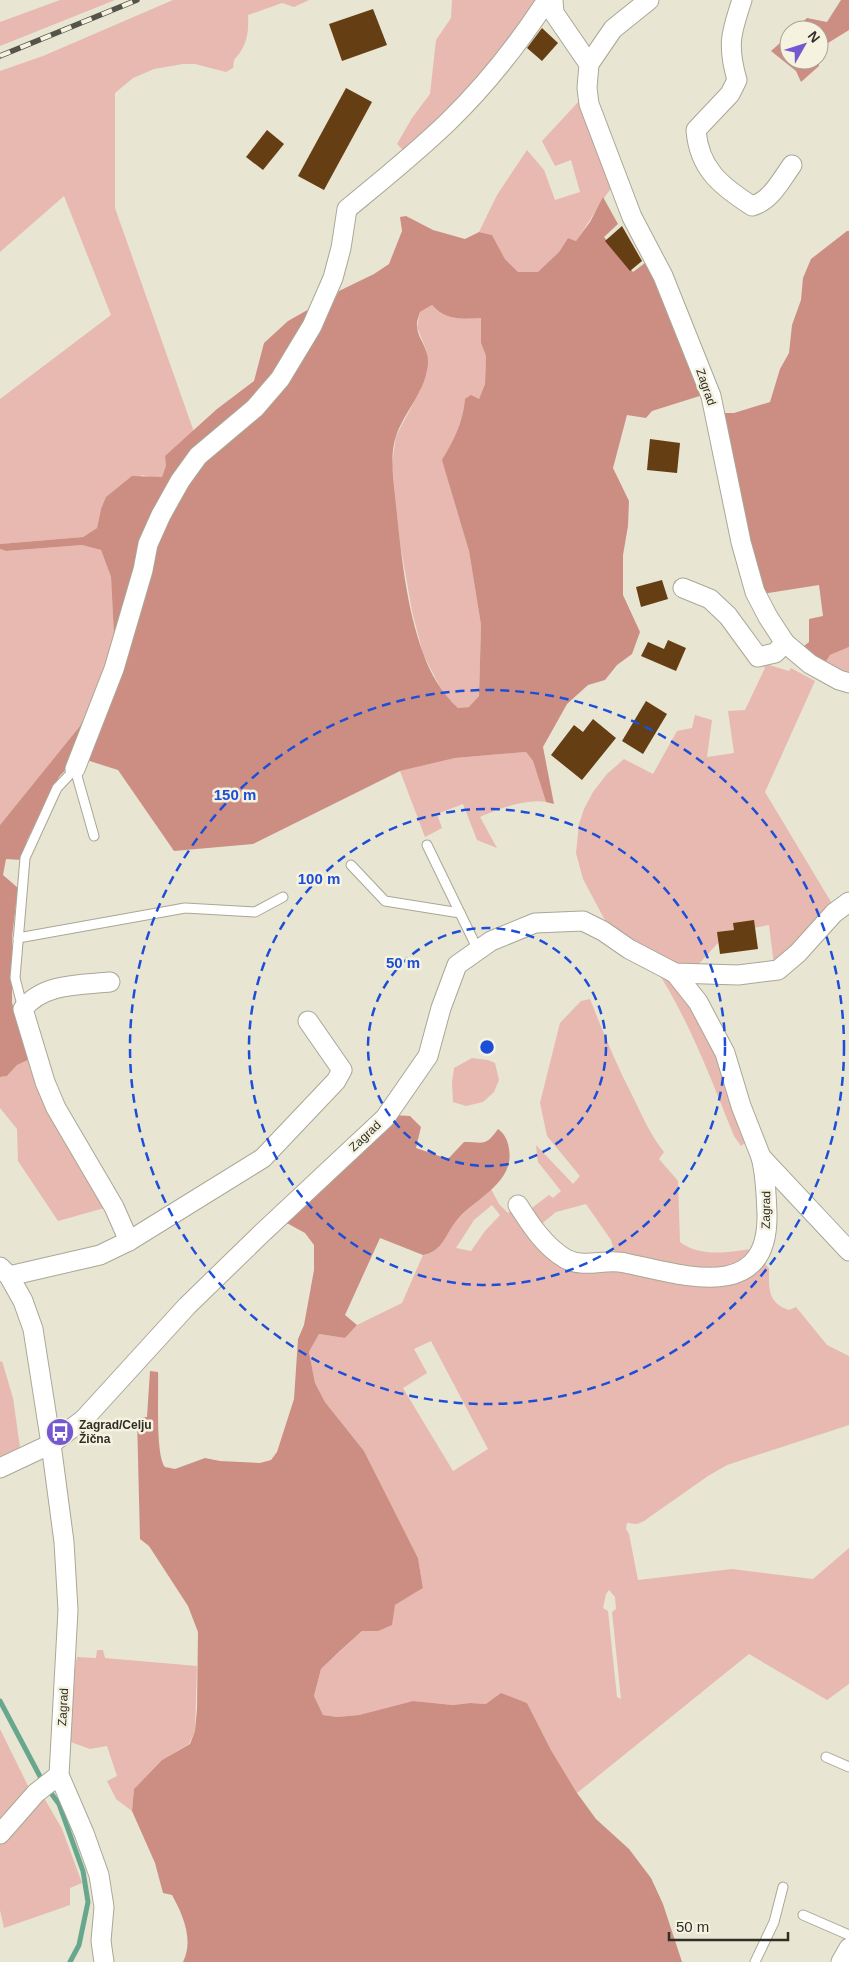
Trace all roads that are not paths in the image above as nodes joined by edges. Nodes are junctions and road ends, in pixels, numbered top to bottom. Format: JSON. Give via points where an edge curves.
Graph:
{"nodes":[{"id":1,"x":547,"y":0,"type":"edge"},
{"id":2,"x":553,"y":0,"type":"edge"},
{"id":3,"x":649,"y":0,"type":"edge"},
{"id":4,"x":742,"y":0,"type":"edge"},
{"id":5,"x":589,"y":64,"type":"junction"},
{"id":6,"x":792,"y":165,"type":"dead end"},
{"id":7,"x":684,"y":588,"type":"dead end"},
{"id":8,"x":785,"y":643,"type":"junction"},
{"id":9,"x":849,"y":683,"type":"edge"},
{"id":10,"x":76,"y":769,"type":"junction"},
{"id":11,"x":94,"y":836,"type":"dead end"},
{"id":12,"x":427,"y":845,"type":"dead end"},
{"id":13,"x":350,"y":865,"type":"dead end"},
{"id":14,"x":283,"y":897,"type":"dead end"},
{"id":15,"x":849,"y":902,"type":"edge"},
{"id":16,"x":460,"y":913,"type":"junction"},
{"id":17,"x":18,"y":938,"type":"junction"},
{"id":18,"x":478,"y":950,"type":"junction"},
{"id":19,"x":675,"y":973,"type":"junction"},
{"id":20,"x":110,"y":982,"type":"dead end"},
{"id":21,"x":23,"y":1009,"type":"junction"},
{"id":22,"x":308,"y":1021,"type":"dead end"},
{"id":23,"x":761,"y":1157,"type":"junction"},
{"id":24,"x":518,"y":1205,"type":"dead end"},
{"id":25,"x":129,"y":1241,"type":"junction"},
{"id":26,"x":849,"y":1250,"type":"edge"},
{"id":27,"x":4,"y":1272,"type":"edge"},
{"id":28,"x":51,"y":1444,"type":"junction"},
{"id":29,"x":0,"y":1468,"type":"edge"},
{"id":30,"x":826,"y":1757,"type":"dead end"},
{"id":31,"x":849,"y":1767,"type":"edge"},
{"id":32,"x":48,"y":1783,"type":"junction"},
{"id":33,"x":0,"y":1834,"type":"edge"},
{"id":34,"x":783,"y":1887,"type":"dead end"},
{"id":35,"x":803,"y":1915,"type":"dead end"},
{"id":36,"x":849,"y":1935,"type":"edge"},
{"id":37,"x":849,"y":1948,"type":"edge"},
{"id":38,"x":104,"y":1962,"type":"edge"},
{"id":39,"x":755,"y":1962,"type":"edge"},
{"id":40,"x":841,"y":1962,"type":"edge"}],
"edges":[{"from":1,"to":10,"type":"street","via":[[502,61],[450,120],[347,209],[334,278],[312,326],[280,379],[255,408],[198,456],[180,481],[148,544],[114,669]]},
{"from":2,"to":5,"type":"street","via":[[554,13]]},
{"from":3,"to":5,"type":"street","name":"Zagrad","via":[[613,29]]},
{"from":4,"to":6,"type":"street","via":[[732,32],[731,60],[737,80],[730,94],[696,130],[698,148],[705,164],[726,190],[752,206],[760,204],[775,190]]},
{"from":5,"to":8,"type":"street","name":"Zagrad","via":[[586,88],[589,104],[632,217],[663,276],[712,396],[741,542],[755,592]]},
{"from":7,"to":8,"type":"street","via":[[710,599],[728,616],[758,657],[775,653]]},
{"from":8,"to":9,"type":"street","name":"Zagrad","via":[[810,664]]},
{"from":10,"to":11,"type":"lane"},
{"from":10,"to":17,"type":"lane","via":[[57,788],[25,858]]},
{"from":12,"to":16,"type":"lane"},
{"from":13,"to":16,"type":"lane","via":[[385,901]]},
{"from":14,"to":17,"type":"lane","via":[[255,912],[186,908]]},
{"from":15,"to":19,"type":"street","name":"Zagrad","via":[[778,970],[738,975]]},
{"from":16,"to":18,"type":"lane"},
{"from":17,"to":21,"type":"lane","via":[[15,978]]},
{"from":18,"to":19,"type":"street","name":"Zagrad","via":[[491,941],[535,923],[583,920]]},
{"from":18,"to":28,"type":"street","name":"Zagrad","via":[[457,965],[428,1056],[385,1118],[187,1306],[84,1419]]},
{"from":19,"to":23,"type":"street","name":"Zagrad","via":[[698,1002],[725,1053]]},
{"from":20,"to":21,"type":"street","via":[[52,988]]},
{"from":21,"to":25,"type":"street","via":[[56,1108],[114,1207]]},
{"from":22,"to":25,"type":"street","via":[[342,1070],[336,1081],[263,1158]]},
{"from":23,"to":24,"type":"street","name":"Zagrad","via":[[766,1176],[764,1245],[750,1267],[723,1277],[706,1278],[616,1261],[583,1264],[566,1259],[549,1245]]},
{"from":23,"to":26,"type":"street","name":"Zagrad"},
{"from":25,"to":27,"type":"street","via":[[100,1255]]},
{"from":27,"to":28,"type":"street","name":"Zagrad","via":[[23,1301],[33,1329]]},
{"from":28,"to":29,"type":"street"},
{"from":28,"to":32,"type":"street","name":"Zagrad","via":[[64,1542],[68,1610]]},
{"from":30,"to":31,"type":"lane"},
{"from":32,"to":33,"type":"street"},
{"from":32,"to":38,"type":"street","name":"Zagrad","via":[[99,1875],[104,1907],[101,1941]]},
{"from":34,"to":39,"type":"lane","via":[[774,1922]]},
{"from":35,"to":36,"type":"lane"},
{"from":37,"to":40,"type":"street"}]}
